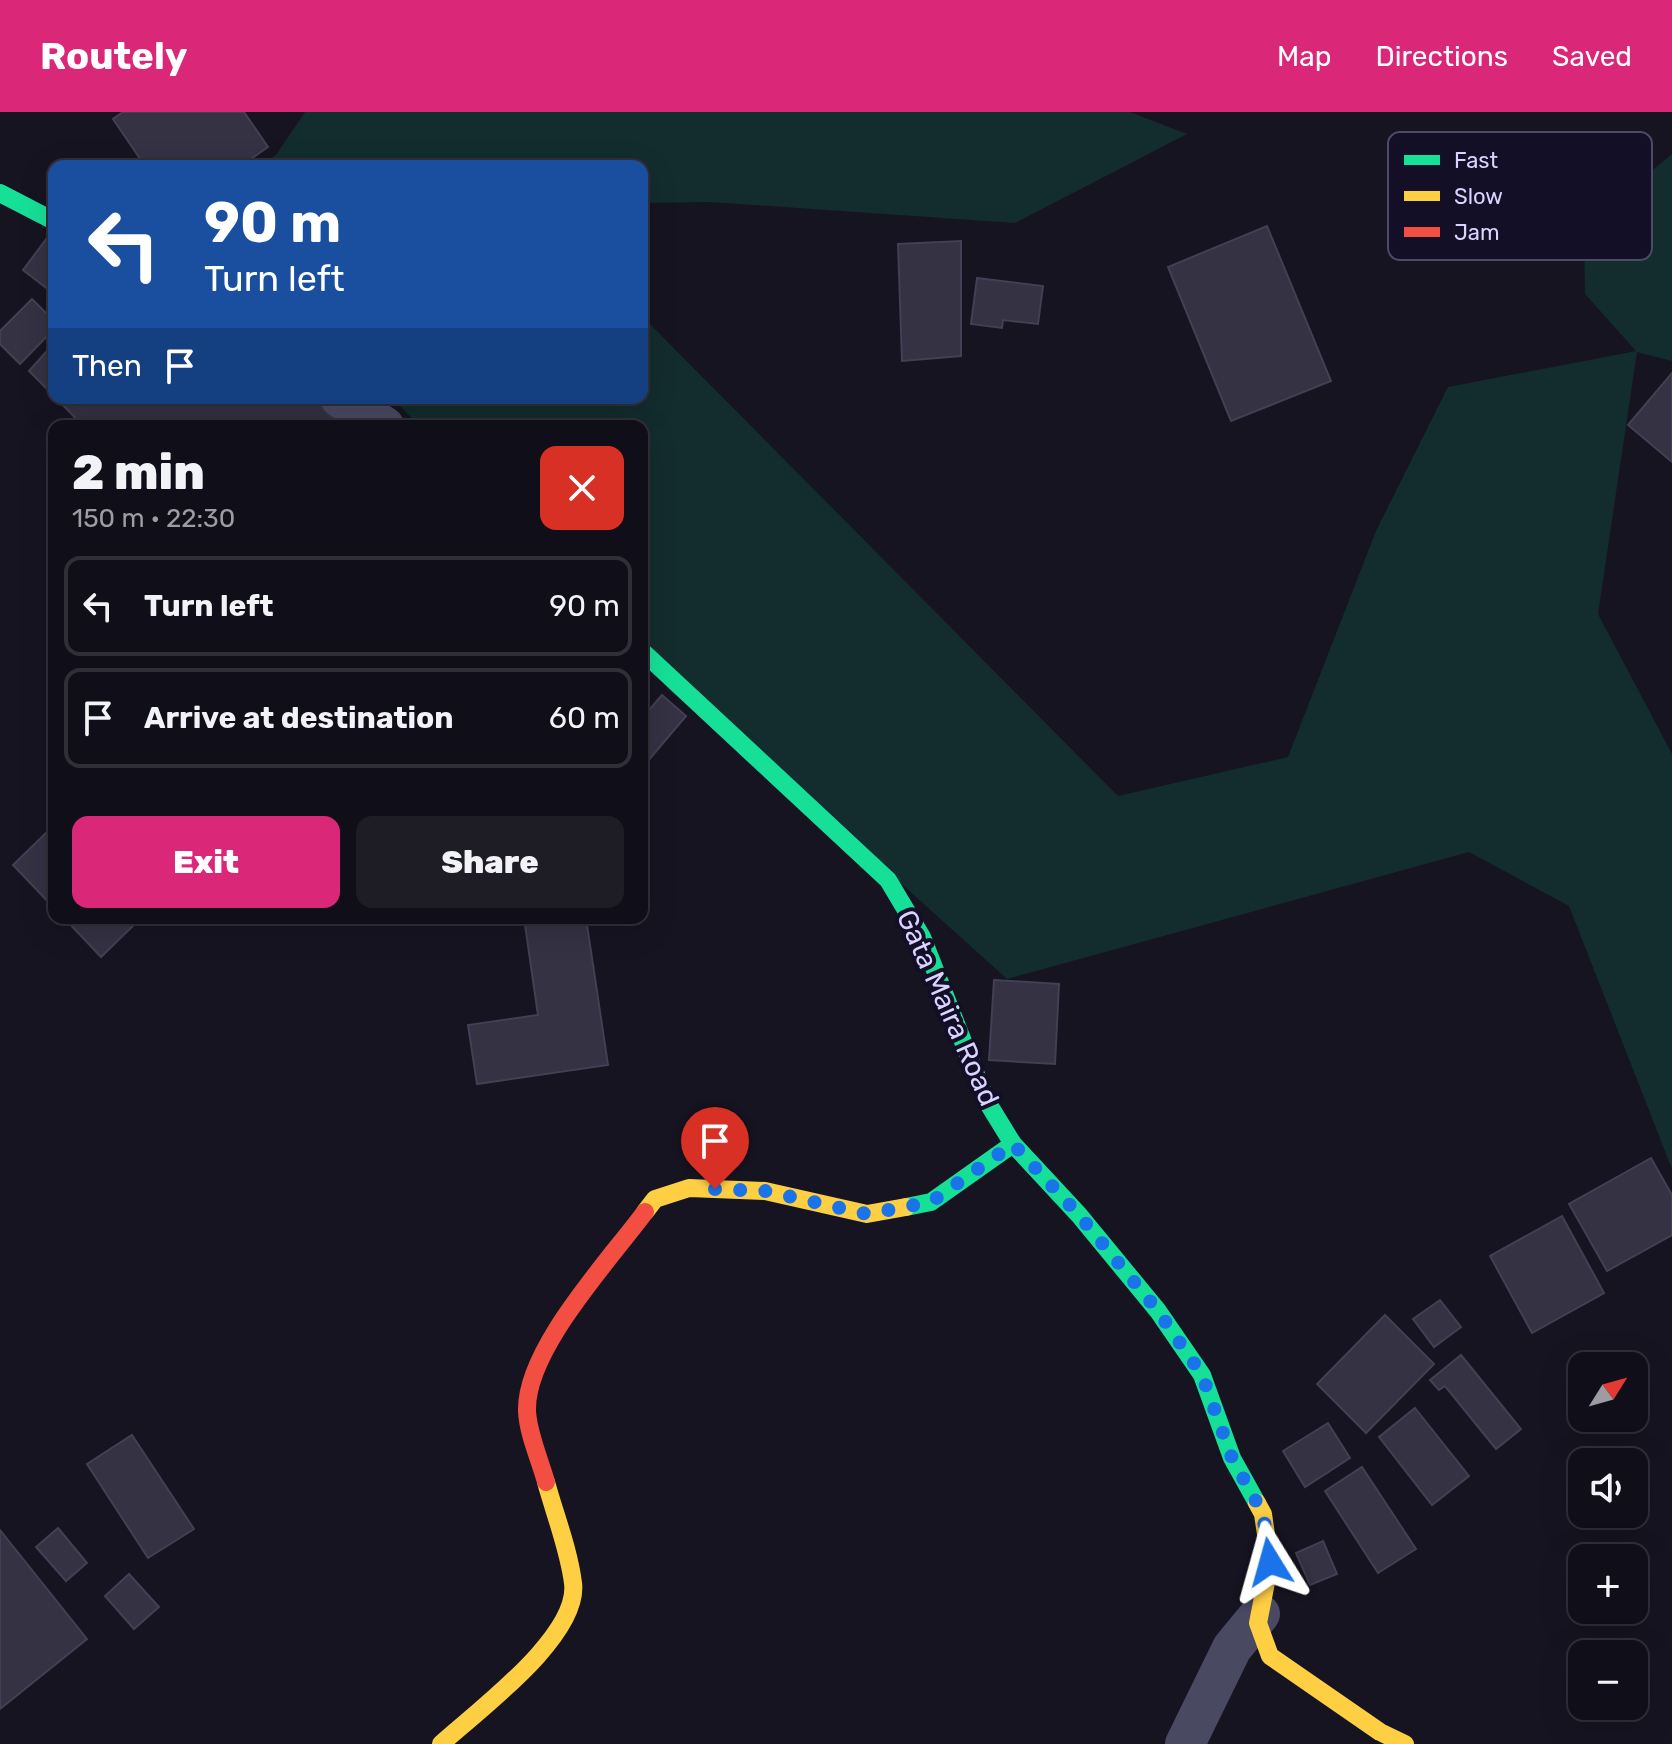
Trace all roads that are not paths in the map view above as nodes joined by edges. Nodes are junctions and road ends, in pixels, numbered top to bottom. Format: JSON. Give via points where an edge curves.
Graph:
{"nodes":[{"id":1,"x":0,"y":193,"type":"edge"},
{"id":2,"x":48,"y":218,"type":"edge"},
{"id":3,"x":349,"y":404,"type":"edge"},
{"id":4,"x":375,"y":420,"type":"edge"},
{"id":5,"x":648,"y":657,"type":"edge"},
{"id":6,"x":1013,"y":1144,"type":"junction"},
{"id":7,"x":1260,"y":1614,"type":"junction"},
{"id":8,"x":441,"y":1744,"type":"edge"},
{"id":9,"x":1185,"y":1744,"type":"edge"},
{"id":10,"x":1405,"y":1744,"type":"edge"}],
"edges":[{"from":1,"to":2,"type":"street"},
{"from":3,"to":4,"type":"street"},
{"from":5,"to":6,"type":"street","name":"Gata Maira Road","via":[[888,880],[922,937],[986,1100]]},
{"from":6,"to":7,"type":"street","name":"Gata Maira Road","via":[[1158,1311],[1202,1375],[1232,1458],[1263,1514],[1270,1562]]},
{"from":6,"to":8,"type":"street","via":[[931,1202],[867,1214],[765,1191],[689,1188],[655,1199],[550,1340],[530,1377],[527,1413],[574,1585],[568,1616],[532,1661]]},
{"from":7,"to":9,"type":"street","via":[[1232,1648]]},
{"from":7,"to":10,"type":"street","name":"Gata Maira Road","via":[[1258,1623],[1270,1656]]}]}
